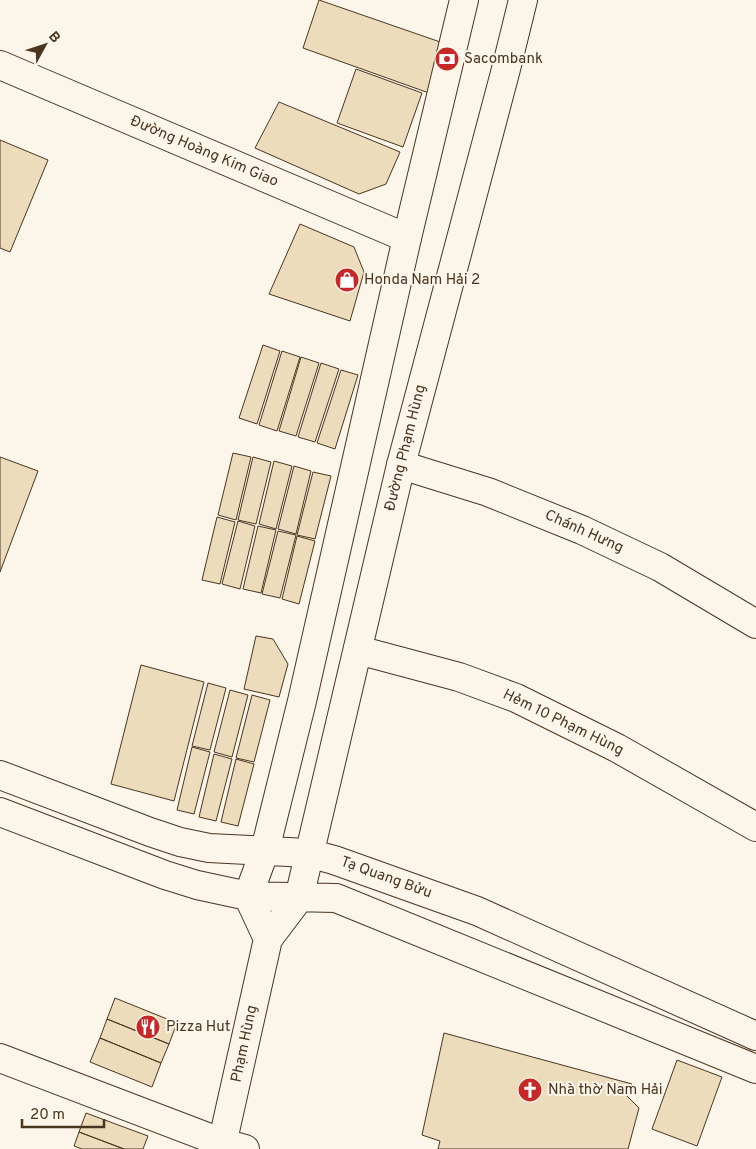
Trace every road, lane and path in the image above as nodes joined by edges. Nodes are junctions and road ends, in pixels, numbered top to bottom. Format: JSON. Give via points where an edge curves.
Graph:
{"nodes":[{"id":1,"x":464,"y":0,"type":"edge"},
{"id":2,"x":523,"y":0,"type":"edge"},
{"id":3,"x":0,"y":66,"type":"edge"},
{"id":4,"x":408,"y":238,"type":"junction"},
{"id":5,"x":401,"y":465,"type":"junction"},
{"id":6,"x":756,"y":624,"type":"edge"},
{"id":7,"x":358,"y":650,"type":"junction"},
{"id":8,"x":0,"y":776,"type":"edge"},
{"id":9,"x":0,"y":812,"type":"edge"},
{"id":10,"x":756,"y":827,"type":"edge"},
{"id":11,"x":265,"y":850,"type":"junction"},
{"id":12,"x":308,"y":853,"type":"junction"},
{"id":13,"x":248,"y":896,"type":"junction"},
{"id":14,"x":299,"y":898,"type":"junction"},
{"id":15,"x":268,"y":939,"type":"junction"},
{"id":16,"x":756,"y":1036,"type":"edge"},
{"id":17,"x":0,"y":1058,"type":"edge"},
{"id":18,"x":756,"y":1070,"type":"edge"},
{"id":19,"x":230,"y":1147,"type":"edge"}],
"edges":[{"from":1,"to":4,"type":"main road"},
{"from":2,"to":5,"type":"main road","name":"Đường Phạm Hùng"},
{"from":3,"to":4,"type":"main road","name":"Đường Hoàng Kim Giao"},
{"from":4,"to":11,"type":"main road"},
{"from":5,"to":6,"type":"main road","name":"Chánh Hưng","via":[[488,492],[582,530],[660,567]]},
{"from":5,"to":7,"type":"main road","name":"Đường Phạm Hùng"},
{"from":7,"to":10,"type":"main road","name":"Hẻm 10 Phạm Hùng","via":[[459,678],[516,698],[617,748]]},
{"from":7,"to":12,"type":"main road","name":"Đường Phạm Hùng"},
{"from":8,"to":11,"type":"main road","name":"Tạ Quang Bửu","via":[[180,842],[209,848]]},
{"from":9,"to":13,"type":"main road","via":[[165,875]]},
{"from":11,"to":12,"type":"main road","name":"Tạ Quang Bửu"},
{"from":11,"to":13,"type":"main road"},
{"from":12,"to":14,"type":"main road","name":"Đường Phạm Hùng"},
{"from":12,"to":16,"type":"main road","name":"Tạ Quang Bửu","via":[[477,911]]},
{"from":13,"to":14,"type":"main road"},
{"from":13,"to":15,"type":"main road"},
{"from":14,"to":15,"type":"main road","name":"Phạm Hùng"},
{"from":14,"to":18,"type":"main road","via":[[336,898]]},
{"from":15,"to":19,"type":"main road","name":"Phạm Hùng"},
{"from":17,"to":19,"type":"main road"}]}
